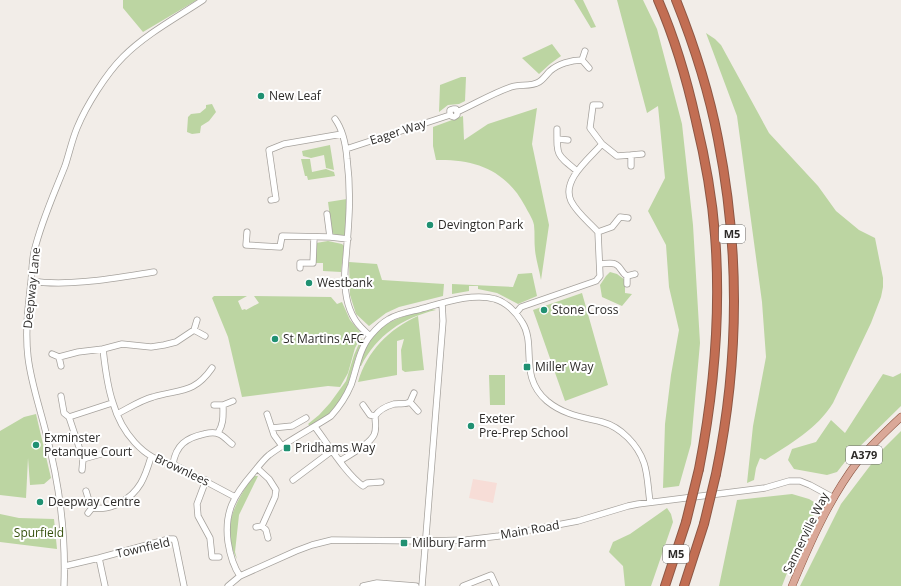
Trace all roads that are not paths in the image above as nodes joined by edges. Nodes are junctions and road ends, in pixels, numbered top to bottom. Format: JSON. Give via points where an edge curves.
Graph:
{"nodes":[{"id":1,"x":203,"y":0,"type":"edge"},
{"id":2,"x":658,"y":0,"type":"edge"},
{"id":3,"x":676,"y":0,"type":"edge"},
{"id":4,"x":585,"y":51,"type":"dead end"},
{"id":5,"x":582,"y":60,"type":"junction"},
{"id":6,"x":588,"y":68,"type":"dead end"},
{"id":7,"x":586,"y":105,"type":"dead end"},
{"id":8,"x":593,"y":105,"type":"junction"},
{"id":9,"x":600,"y":105,"type":"dead end"},
{"id":10,"x":335,"y":119,"type":"dead end"},
{"id":11,"x":557,"y":129,"type":"dead end"},
{"id":12,"x":342,"y":134,"type":"junction"},
{"id":13,"x":557,"y":139,"type":"junction"},
{"id":14,"x":568,"y":140,"type":"dead end"},
{"id":15,"x":602,"y":144,"type":"junction"},
{"id":16,"x":346,"y":149,"type":"junction"},
{"id":17,"x":642,"y":154,"type":"dead end"},
{"id":18,"x":631,"y":155,"type":"junction"},
{"id":19,"x":631,"y":166,"type":"dead end"},
{"id":20,"x":577,"y":171,"type":"junction"},
{"id":21,"x":271,"y":200,"type":"dead end"},
{"id":22,"x":327,"y":214,"type":"dead end"},
{"id":23,"x":628,"y":218,"type":"dead end"},
{"id":24,"x":247,"y":232,"type":"dead end"},
{"id":25,"x":598,"y":232,"type":"junction"},
{"id":26,"x":314,"y":237,"type":"junction"},
{"id":27,"x":330,"y":237,"type":"junction"},
{"id":28,"x":348,"y":239,"type":"junction"},
{"id":29,"x":600,"y":264,"type":"junction"},
{"id":30,"x":300,"y":268,"type":"dead end"},
{"id":31,"x":154,"y":272,"type":"dead end"},
{"id":32,"x":635,"y":274,"type":"dead end"},
{"id":33,"x":627,"y":276,"type":"junction"},
{"id":34,"x":31,"y":281,"type":"junction"},
{"id":35,"x":628,"y":284,"type":"dead end"},
{"id":36,"x":442,"y":303,"type":"junction"},
{"id":37,"x":516,"y":313,"type":"junction"},
{"id":38,"x":197,"y":320,"type":"dead end"},
{"id":39,"x":194,"y":330,"type":"junction"},
{"id":40,"x":205,"y":336,"type":"dead end"},
{"id":41,"x":370,"y":336,"type":"junction"},
{"id":42,"x":103,"y":348,"type":"junction"},
{"id":43,"x":52,"y":354,"type":"dead end"},
{"id":44,"x":59,"y":357,"type":"junction"},
{"id":45,"x":61,"y":366,"type":"dead end"},
{"id":46,"x":212,"y":368,"type":"dead end"},
{"id":47,"x":206,"y":376,"type":"junction"},
{"id":48,"x":210,"y":381,"type":"dead end"},
{"id":49,"x":414,"y":393,"type":"dead end"},
{"id":50,"x":60,"y":396,"type":"dead end"},
{"id":51,"x":234,"y":401,"type":"dead end"},
{"id":52,"x":410,"y":402,"type":"junction"},
{"id":53,"x":112,"y":403,"type":"junction"},
{"id":54,"x":214,"y":405,"type":"dead end"},
{"id":55,"x":223,"y":405,"type":"junction"},
{"id":56,"x":363,"y":405,"type":"dead end"},
{"id":57,"x":418,"y":412,"type":"dead end"},
{"id":58,"x":117,"y":414,"type":"junction"},
{"id":59,"x":267,"y":414,"type":"dead end"},
{"id":60,"x":375,"y":416,"type":"junction"},
{"id":61,"x":69,"y":417,"type":"junction"},
{"id":62,"x":901,"y":417,"type":"edge"},
{"id":63,"x":306,"y":418,"type":"dead end"},
{"id":64,"x":315,"y":427,"type":"junction"},
{"id":65,"x":272,"y":428,"type":"junction"},
{"id":66,"x":218,"y":433,"type":"junction"},
{"id":67,"x":232,"y":444,"type":"dead end"},
{"id":68,"x":282,"y":446,"type":"junction"},
{"id":69,"x":333,"y":450,"type":"junction"},
{"id":70,"x":101,"y":454,"type":"dead end"},
{"id":71,"x":151,"y":456,"type":"junction"},
{"id":72,"x":82,"y":459,"type":"junction"},
{"id":73,"x":340,"y":461,"type":"junction"},
{"id":74,"x":173,"y":464,"type":"junction"},
{"id":75,"x":257,"y":468,"type":"junction"},
{"id":76,"x":82,"y":470,"type":"dead end"},
{"id":77,"x":302,"y":474,"type":"junction"},
{"id":78,"x":206,"y":480,"type":"junction"},
{"id":79,"x":293,"y":480,"type":"dead end"},
{"id":80,"x":306,"y":480,"type":"dead end"},
{"id":81,"x":381,"y":482,"type":"dead end"},
{"id":82,"x":86,"y":491,"type":"dead end"},
{"id":83,"x":235,"y":497,"type":"junction"},
{"id":84,"x":834,"y":498,"type":"junction"},
{"id":85,"x":650,"y":502,"type":"junction"},
{"id":86,"x":92,"y":508,"type":"junction"},
{"id":87,"x":88,"y":513,"type":"dead end"},
{"id":88,"x":268,"y":538,"type":"dead end"},
{"id":89,"x":425,"y":541,"type":"junction"},
{"id":90,"x":219,"y":557,"type":"dead end"},
{"id":91,"x":99,"y":558,"type":"junction"},
{"id":92,"x":65,"y":566,"type":"junction"},
{"id":93,"x":240,"y":576,"type":"junction"},
{"id":94,"x":377,"y":585,"type":"edge"},
{"id":95,"x":64,"y":586,"type":"edge"},
{"id":96,"x":104,"y":586,"type":"edge"},
{"id":97,"x":184,"y":586,"type":"edge"},
{"id":98,"x":228,"y":586,"type":"edge"},
{"id":99,"x":363,"y":586,"type":"edge"},
{"id":100,"x":416,"y":586,"type":"edge"},
{"id":101,"x":422,"y":586,"type":"edge"},
{"id":102,"x":463,"y":586,"type":"edge"},
{"id":103,"x":496,"y":586,"type":"edge"},
{"id":104,"x":665,"y":586,"type":"edge"},
{"id":105,"x":684,"y":586,"type":"edge"},
{"id":106,"x":792,"y":586,"type":"edge"}],
"edges":[{"from":1,"to":34,"type":"street","name":"Deepway Lane","via":[[152,32],[122,57],[104,80],[76,129],[34,253]]},
{"from":2,"to":104,"type":"highway","number":"M5","bridge":true,"via":[[690,93],[701,144],[715,234],[717,316],[715,365],[706,435],[686,522]]},
{"from":3,"to":105,"type":"highway","number":"M5","bridge":true,"via":[[691,39],[718,138],[732,238],[734,278],[733,360],[725,426],[704,524]]},
{"from":4,"to":5,"type":"street"},
{"from":5,"to":6,"type":"street"},
{"from":5,"to":16,"type":"street","name":"Eager Way","via":[[556,66],[540,82],[509,88],[457,112],[454,117],[450,115]]},
{"from":7,"to":8,"type":"street"},
{"from":8,"to":9,"type":"street"},
{"from":8,"to":15,"type":"street","via":[[590,128]]},
{"from":10,"to":12,"type":"street"},
{"from":11,"to":13,"type":"street"},
{"from":12,"to":16,"type":"street"},
{"from":12,"to":21,"type":"street","via":[[284,144],[269,150],[276,199]]},
{"from":13,"to":14,"type":"street"},
{"from":13,"to":20,"type":"street","via":[[560,156]]},
{"from":15,"to":18,"type":"street","via":[[617,156]]},
{"from":15,"to":20,"type":"street"},
{"from":16,"to":28,"type":"street","via":[[350,191]]},
{"from":17,"to":18,"type":"street"},
{"from":18,"to":19,"type":"street"},
{"from":20,"to":25,"type":"street","via":[[570,184],[569,197]]},
{"from":22,"to":27,"type":"street"},
{"from":23,"to":25,"type":"street","via":[[618,215],[612,227]]},
{"from":24,"to":26,"type":"street","via":[[246,245],[280,247],[282,236]]},
{"from":25,"to":29,"type":"street"},
{"from":26,"to":27,"type":"street"},
{"from":26,"to":30,"type":"street","via":[[313,263],[300,263]]},
{"from":27,"to":28,"type":"street"},
{"from":28,"to":41,"type":"street","via":[[344,282],[346,296],[353,316]]},
{"from":29,"to":33,"type":"street","via":[[615,264]]},
{"from":29,"to":37,"type":"street","via":[[600,276],[596,281],[521,307]]},
{"from":31,"to":34,"type":"street","via":[[94,281],[44,284]]},
{"from":32,"to":33,"type":"street"},
{"from":33,"to":35,"type":"street"},
{"from":34,"to":92,"type":"street","name":"Deepway Lane","via":[[27,320],[28,357],[54,471]]},
{"from":36,"to":37,"type":"street","via":[[481,297],[506,304]]},
{"from":36,"to":41,"type":"street","via":[[390,318]]},
{"from":36,"to":89,"type":"street","via":[[436,420]]},
{"from":37,"to":85,"type":"street","via":[[527,332],[529,365],[535,386],[546,400],[560,410],[604,422],[620,430],[631,440],[644,463]]},
{"from":38,"to":39,"type":"street"},
{"from":39,"to":40,"type":"street"},
{"from":39,"to":42,"type":"street","via":[[176,342],[164,345],[151,347],[122,344]]},
{"from":41,"to":64,"type":"street","via":[[361,352],[343,402],[331,416]]},
{"from":42,"to":44,"type":"street"},
{"from":42,"to":53,"type":"street","name":"Brownlees"},
{"from":43,"to":44,"type":"street"},
{"from":44,"to":45,"type":"street"},
{"from":46,"to":47,"type":"street"},
{"from":47,"to":48,"type":"street"},
{"from":47,"to":58,"type":"street","via":[[185,390],[153,397]]},
{"from":49,"to":52,"type":"street"},
{"from":50,"to":61,"type":"street","via":[[64,413]]},
{"from":51,"to":55,"type":"street"},
{"from":52,"to":57,"type":"street"},
{"from":52,"to":60,"type":"street","via":[[394,404]]},
{"from":53,"to":58,"type":"street","name":"Brownlees"},
{"from":53,"to":61,"type":"street"},
{"from":54,"to":55,"type":"street"},
{"from":55,"to":66,"type":"street","via":[[223,423]]},
{"from":56,"to":60,"type":"street","via":[[370,415]]},
{"from":58,"to":71,"type":"street","name":"Brownlees","via":[[136,445]]},
{"from":59,"to":65,"type":"street"},
{"from":60,"to":73,"type":"street","via":[[374,436]]},
{"from":61,"to":72,"type":"street"},
{"from":62,"to":84,"type":"main road","name":"Sannerville Way","number":"A379","via":[[858,462]]},
{"from":63,"to":65,"type":"street","via":[[292,426]]},
{"from":64,"to":68,"type":"street"},
{"from":64,"to":69,"type":"street"},
{"from":65,"to":68,"type":"street"},
{"from":66,"to":67,"type":"street"},
{"from":66,"to":74,"type":"street","via":[[192,437],[180,445],[174,454]]},
{"from":68,"to":75,"type":"street"},
{"from":69,"to":73,"type":"street"},
{"from":69,"to":77,"type":"street"},
{"from":70,"to":72,"type":"street"},
{"from":71,"to":74,"type":"street","name":"Brownlees"},
{"from":71,"to":86,"type":"street","via":[[145,475],[135,493],[113,507]]},
{"from":72,"to":76,"type":"street"},
{"from":73,"to":81,"type":"street","via":[[363,489],[367,483]]},
{"from":74,"to":78,"type":"street","name":"Brownlees"},
{"from":75,"to":83,"type":"street"},
{"from":75,"to":88,"type":"street","via":[[276,490],[275,497],[259,527],[266,530]]},
{"from":77,"to":79,"type":"street"},
{"from":77,"to":80,"type":"street"},
{"from":78,"to":83,"type":"street","name":"Brownlees"},
{"from":78,"to":90,"type":"street","via":[[197,504],[198,516],[210,538],[209,556]]},
{"from":82,"to":86,"type":"street"},
{"from":83,"to":93,"type":"street","via":[[226,528],[229,553]]},
{"from":84,"to":85,"type":"street","name":"Main Road","via":[[800,481],[790,481],[765,488]]},
{"from":84,"to":106,"type":"main road","name":"Sannerville Way","number":"A379","via":[[816,531]]},
{"from":85,"to":89,"type":"street","name":"Main Road","via":[[628,506],[578,522],[499,536]]},
{"from":86,"to":87,"type":"street"},
{"from":89,"to":93,"type":"street","name":"Main Road","via":[[332,540],[296,551]]},
{"from":89,"to":101,"type":"street"},
{"from":91,"to":92,"type":"street","name":"Townfield"},
{"from":91,"to":96,"type":"street"},
{"from":91,"to":97,"type":"street","name":"Townfield","via":[[174,539]]},
{"from":92,"to":95,"type":"street","name":"Deepway Lane"},
{"from":93,"to":98,"type":"street","name":"Main Road"},
{"from":94,"to":99,"type":"street"},
{"from":94,"to":100,"type":"street"},
{"from":102,"to":103,"type":"street","via":[[491,575]]}]}
